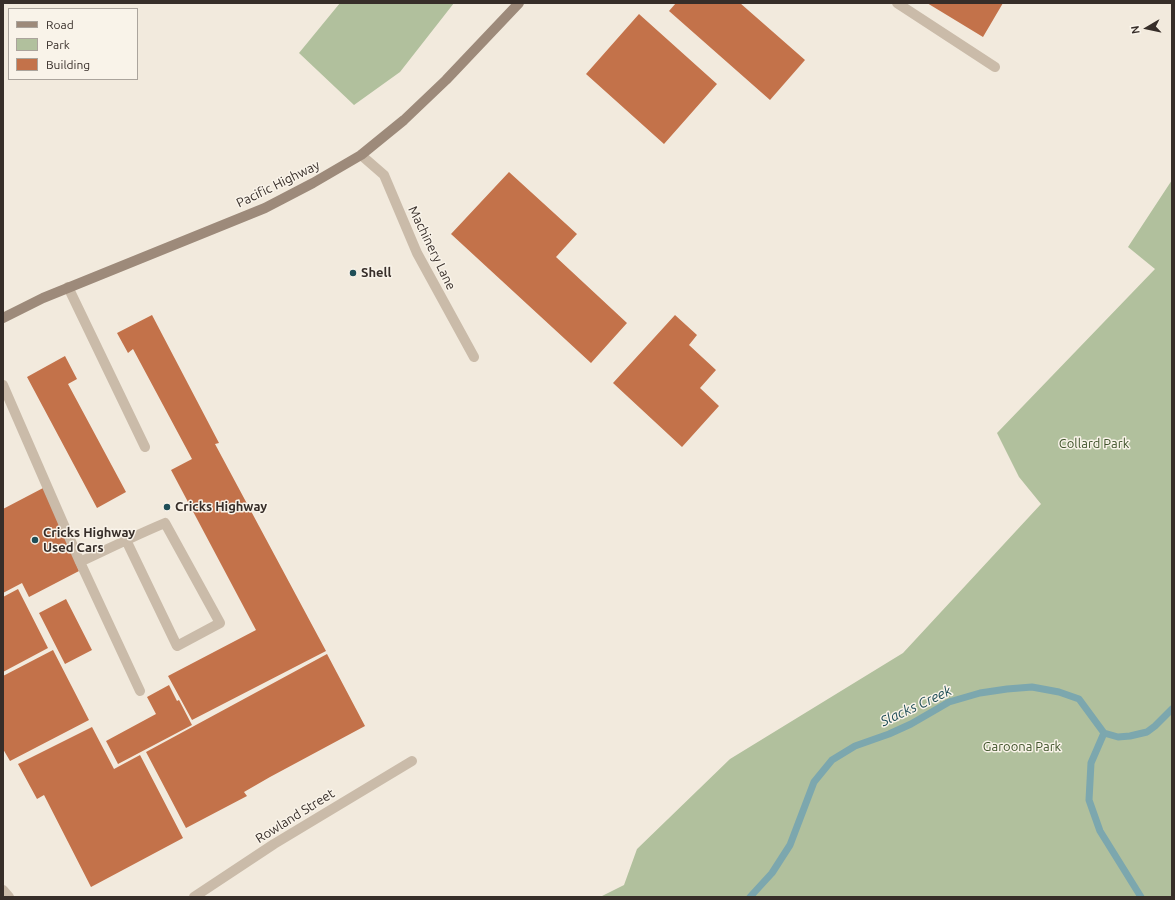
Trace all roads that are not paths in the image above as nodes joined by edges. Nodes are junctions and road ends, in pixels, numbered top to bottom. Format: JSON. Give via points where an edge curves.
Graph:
{"nodes":[{"id":1,"x":519,"y":3,"type":"edge"},
{"id":2,"x":897,"y":3,"type":"edge"},
{"id":3,"x":995,"y":67,"type":"dead end"},
{"id":4,"x":361,"y":155,"type":"junction"},
{"id":5,"x":68,"y":288,"type":"junction"},
{"id":6,"x":3,"y":318,"type":"edge"},
{"id":7,"x":474,"y":357,"type":"dead end"},
{"id":8,"x":3,"y":385,"type":"edge"},
{"id":9,"x":145,"y":447,"type":"dead end"},
{"id":10,"x":126,"y":540,"type":"junction"},
{"id":11,"x":80,"y":562,"type":"junction"},
{"id":12,"x":140,"y":691,"type":"dead end"},
{"id":13,"x":412,"y":761,"type":"dead end"},
{"id":14,"x":3,"y":890,"type":"edge"},
{"id":15,"x":9,"y":897,"type":"edge"},
{"id":16,"x":194,"y":897,"type":"edge"}],
"edges":[{"from":1,"to":4,"type":"street","name":"Pacific Highway","via":[[452,74],[404,120]]},
{"from":2,"to":3,"type":"street"},
{"from":4,"to":5,"type":"street","name":"Pacific Highway","via":[[265,208]]},
{"from":4,"to":7,"type":"street","name":"Machinery Lane","via":[[384,175],[417,253]]},
{"from":5,"to":6,"type":"street","name":"Pacific Highway"},
{"from":5,"to":9,"type":"street"},
{"from":8,"to":11,"type":"street"},
{"from":10,"to":10,"type":"street","via":[[177,646],[220,623],[165,523]]},
{"from":10,"to":11,"type":"street"},
{"from":11,"to":12,"type":"street"},
{"from":13,"to":16,"type":"street","name":"Rowland Street","via":[[274,844]]},
{"from":14,"to":15,"type":"street"}]}
